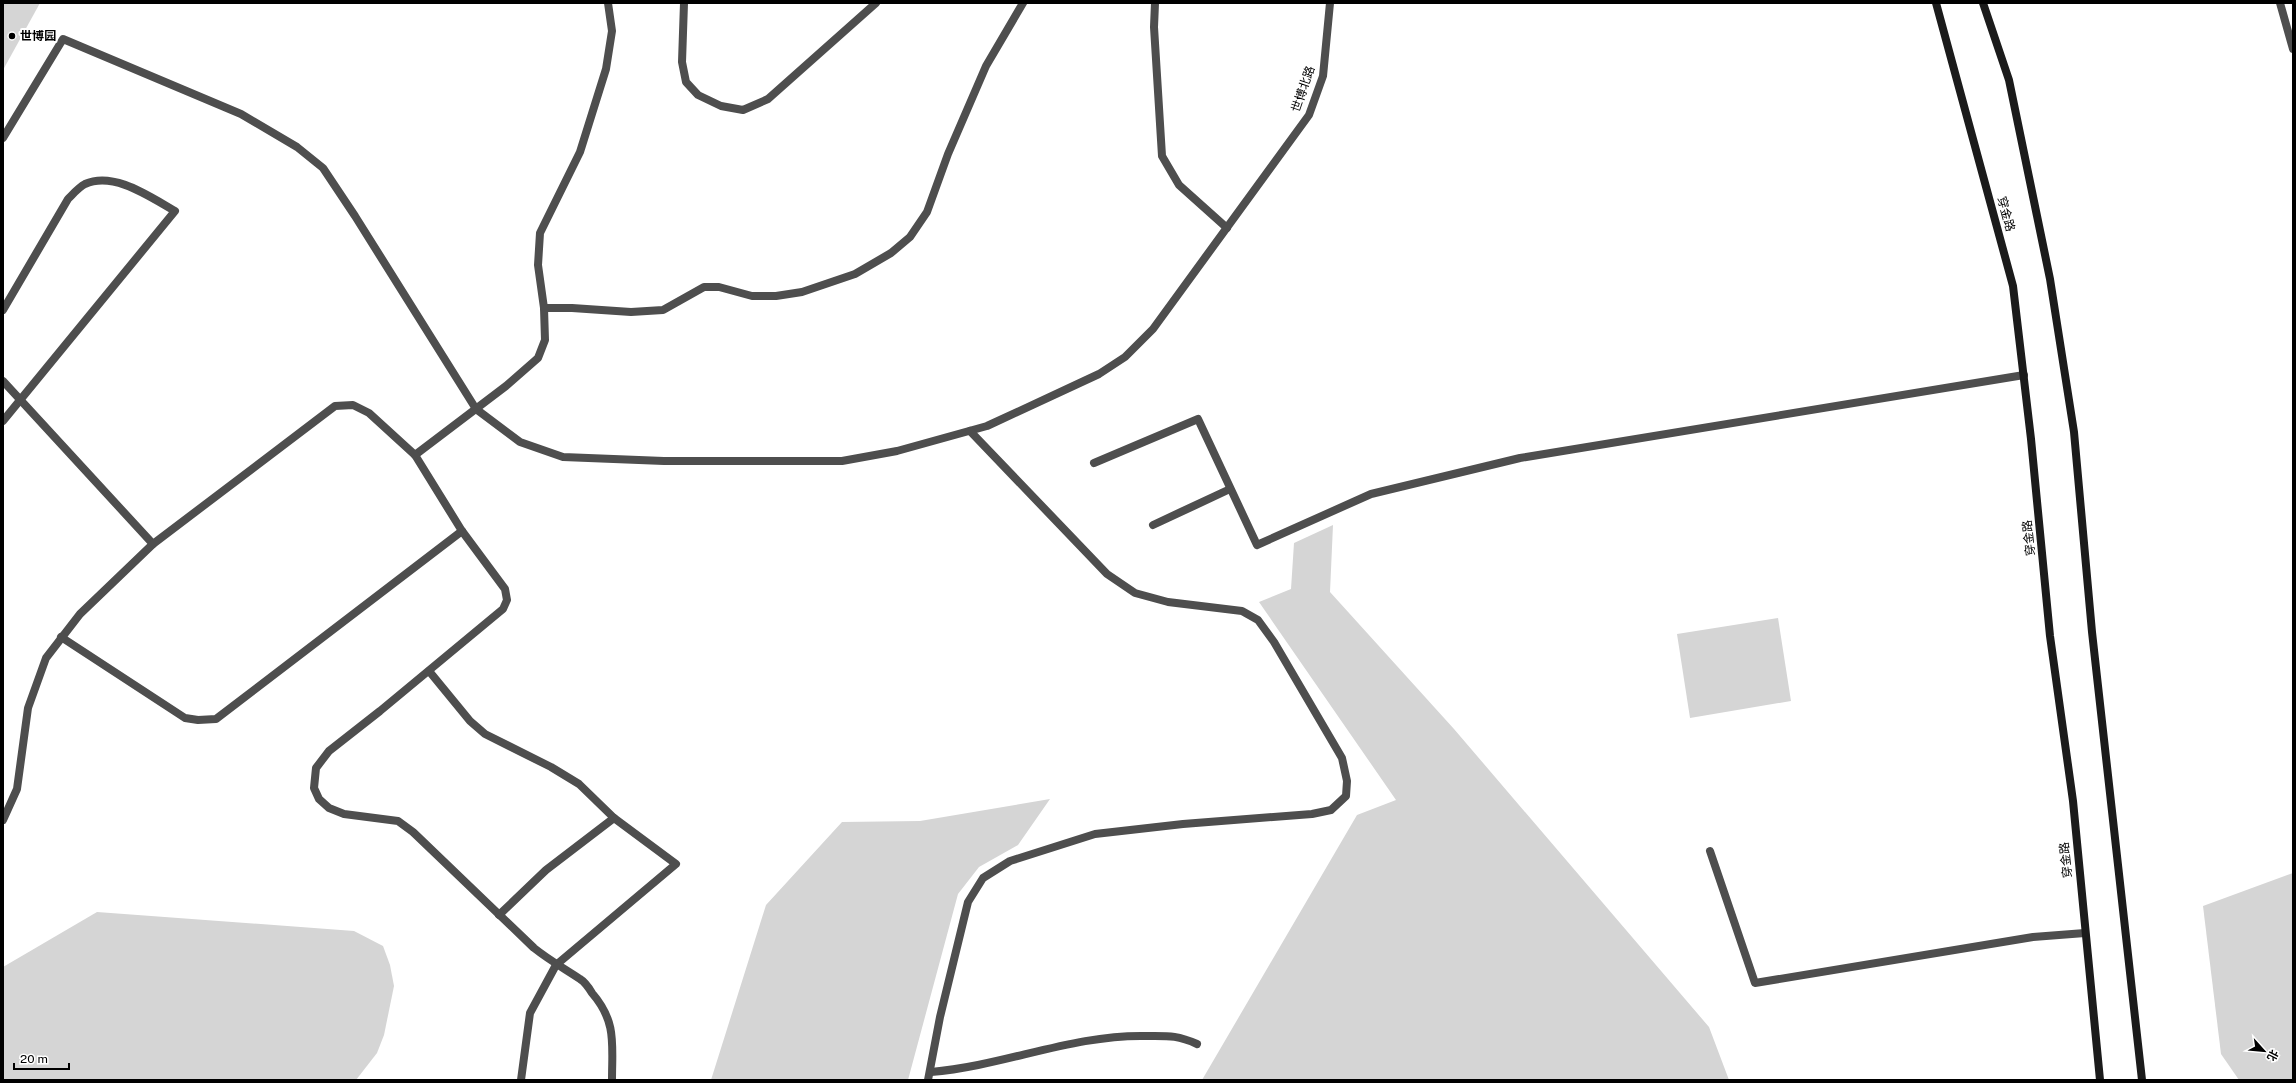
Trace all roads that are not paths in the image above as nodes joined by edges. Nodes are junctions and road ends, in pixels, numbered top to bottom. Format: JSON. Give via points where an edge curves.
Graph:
{"nodes":[{"id":1,"x":608,"y":3,"type":"edge"},
{"id":2,"x":684,"y":3,"type":"edge"},
{"id":3,"x":876,"y":3,"type":"edge"},
{"id":4,"x":1023,"y":3,"type":"edge"},
{"id":5,"x":1155,"y":3,"type":"edge"},
{"id":6,"x":1330,"y":3,"type":"edge"},
{"id":7,"x":1936,"y":3,"type":"edge"},
{"id":8,"x":1983,"y":3,"type":"edge"},
{"id":9,"x":2280,"y":3,"type":"edge"},
{"id":10,"x":2293,"y":49,"type":"edge"},
{"id":11,"x":3,"y":138,"type":"edge"},
{"id":12,"x":1227,"y":228,"type":"junction"},
{"id":13,"x":544,"y":308,"type":"junction"},
{"id":14,"x":3,"y":310,"type":"edge"},
{"id":15,"x":2024,"y":375,"type":"junction"},
{"id":16,"x":3,"y":381,"type":"edge"},
{"id":17,"x":19,"y":401,"type":"junction"},
{"id":18,"x":476,"y":409,"type":"junction"},
{"id":19,"x":3,"y":421,"type":"edge"},
{"id":20,"x":970,"y":431,"type":"junction"},
{"id":21,"x":415,"y":456,"type":"junction"},
{"id":22,"x":1094,"y":463,"type":"dead end"},
{"id":23,"x":1230,"y":488,"type":"junction"},
{"id":24,"x":1153,"y":525,"type":"dead end"},
{"id":25,"x":462,"y":531,"type":"junction"},
{"id":26,"x":153,"y":544,"type":"junction"},
{"id":27,"x":62,"y":637,"type":"junction"},
{"id":28,"x":429,"y":671,"type":"junction"},
{"id":29,"x":614,"y":818,"type":"junction"},
{"id":30,"x":3,"y":820,"type":"edge"},
{"id":31,"x":1710,"y":851,"type":"dead end"},
{"id":32,"x":498,"y":915,"type":"junction"},
{"id":33,"x":2085,"y":933,"type":"junction"},
{"id":34,"x":556,"y":965,"type":"junction"},
{"id":35,"x":1197,"y":1044,"type":"dead end"},
{"id":36,"x":929,"y":1076,"type":"edge"},
{"id":37,"x":521,"y":1080,"type":"edge"},
{"id":38,"x":612,"y":1080,"type":"edge"},
{"id":39,"x":2100,"y":1080,"type":"edge"},
{"id":40,"x":2142,"y":1080,"type":"edge"}],
"edges":[{"from":1,"to":13,"type":"street","via":[[612,31],[606,69],[580,152],[540,233],[538,265]]},
{"from":2,"to":3,"type":"street","via":[[682,62],[686,82],[698,95],[721,106],[743,110],[768,99]]},
{"from":4,"to":13,"type":"street","via":[[986,66],[948,154],[927,212],[910,237],[891,253],[855,274],[802,292],[752,296],[719,287],[704,287],[663,310],[631,312]]},
{"from":5,"to":12,"type":"street","via":[[1154,27],[1162,156],[1179,185]]},
{"from":6,"to":12,"type":"street","name":"世博北路","via":[[1323,76],[1309,115]]},
{"from":7,"to":15,"type":"main road","name":"穿金路","via":[[2013,286]]},
{"from":8,"to":40,"type":"main road","via":[[2009,80],[2050,279],[2074,432],[2092,640]]},
{"from":9,"to":10,"type":"street"},
{"from":11,"to":18,"type":"street","via":[[63,39],[240,114],[297,147],[323,168]]},
{"from":12,"to":20,"type":"street","name":"世博北路","via":[[1153,329],[1125,356],[1099,374],[987,426]]},
{"from":13,"to":18,"type":"street","via":[[545,340],[538,358]]},
{"from":14,"to":17,"type":"street","via":[[68,199],[84,185],[99,180],[116,182],[175,211]]},
{"from":15,"to":23,"type":"street","via":[[1520,458],[1371,494],[1257,545]]},
{"from":15,"to":33,"type":"main road","name":"穿金路","via":[[2050,636],[2072,801]]},
{"from":16,"to":17,"type":"street"},
{"from":17,"to":19,"type":"street"},
{"from":17,"to":26,"type":"street"},
{"from":18,"to":20,"type":"street","name":"世博北路","via":[[520,442],[563,457],[656,461],[842,461]]},
{"from":18,"to":21,"type":"street"},
{"from":20,"to":36,"type":"street","via":[[1107,574],[1135,593],[1168,602],[1242,611],[1258,620],[1274,642],[1342,758],[1347,781],[1346,796],[1331,810],[1264,819],[1183,824],[1095,834],[1010,862],[983,878],[968,902],[940,1017]]},
{"from":21,"to":25,"type":"street"},
{"from":21,"to":26,"type":"street","via":[[369,413],[353,405],[335,406]]},
{"from":22,"to":23,"type":"street","via":[[1198,420]]},
{"from":23,"to":24,"type":"street"},
{"from":25,"to":27,"type":"street","via":[[216,719],[185,718]]},
{"from":25,"to":28,"type":"street","via":[[505,589],[507,600],[503,609]]},
{"from":26,"to":27,"type":"street","via":[[80,614]]},
{"from":27,"to":30,"type":"street","via":[[46,658],[28,708],[17,789]]},
{"from":28,"to":29,"type":"street","via":[[470,721],[485,734],[579,784]]},
{"from":28,"to":32,"type":"street","via":[[329,750],[316,768],[314,788],[319,800],[329,808],[344,814],[398,822],[413,832]]},
{"from":29,"to":32,"type":"street","via":[[546,870]]},
{"from":29,"to":34,"type":"street","via":[[676,864]]},
{"from":31,"to":33,"type":"street","via":[[1755,983],[2033,937]]},
{"from":32,"to":34,"type":"street"},
{"from":33,"to":39,"type":"main road","name":"穿金路"},
{"from":34,"to":37,"type":"street","via":[[530,1013]]},
{"from":34,"to":38,"type":"street","via":[[582,980],[610,1020]]},
{"from":35,"to":36,"type":"street","via":[[1180,1036],[1121,1035],[1075,1042]]}]}
